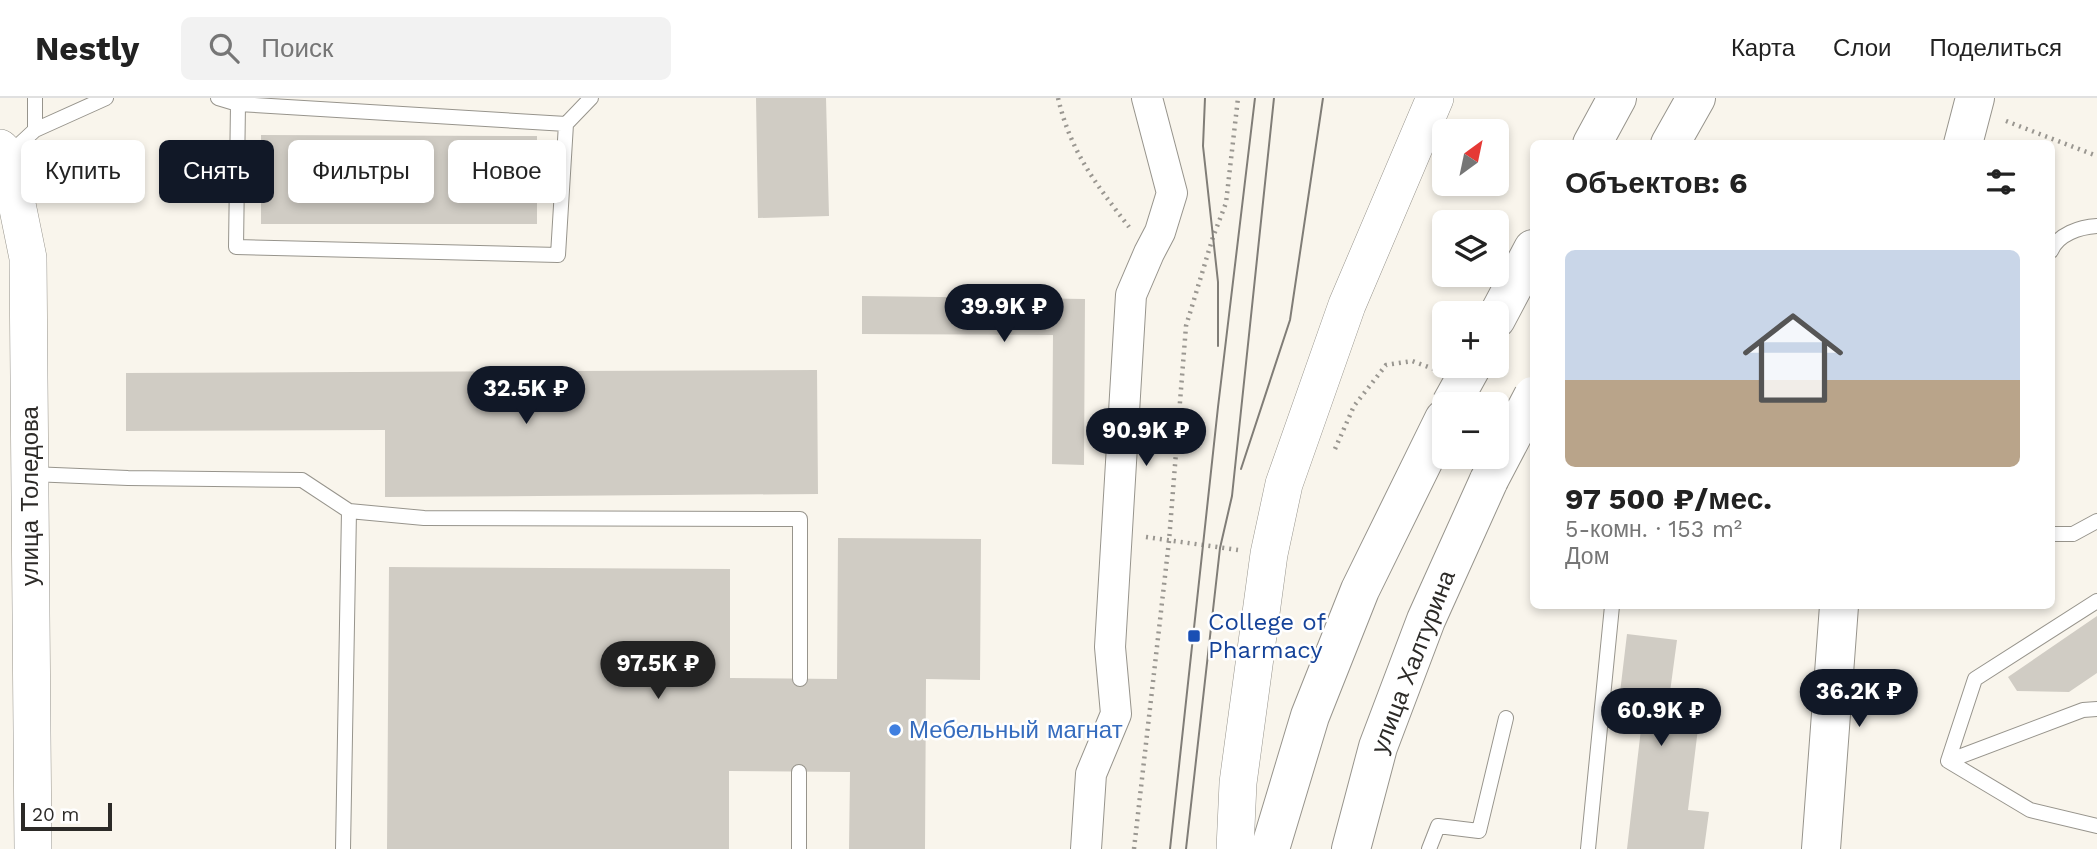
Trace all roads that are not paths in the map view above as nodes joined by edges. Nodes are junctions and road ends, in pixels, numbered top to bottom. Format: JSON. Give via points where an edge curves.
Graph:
{"nodes":[{"id":1,"x":35,"y":98,"type":"edge"},
{"id":2,"x":106,"y":98,"type":"edge"},
{"id":3,"x":218,"y":98,"type":"edge"},
{"id":4,"x":591,"y":98,"type":"edge"},
{"id":5,"x":1147,"y":98,"type":"edge"},
{"id":6,"x":1435,"y":98,"type":"edge"},
{"id":7,"x":1617,"y":98,"type":"edge"},
{"id":8,"x":1696,"y":98,"type":"edge"},
{"id":9,"x":1975,"y":98,"type":"edge"},
{"id":10,"x":239,"y":104,"type":"junction"},
{"id":11,"x":566,"y":124,"type":"junction"},
{"id":12,"x":35,"y":130,"type":"junction"},
{"id":13,"x":1594,"y":140,"type":"edge"},
{"id":14,"x":1672,"y":140,"type":"edge"},
{"id":15,"x":1963,"y":140,"type":"edge"},
{"id":16,"x":4,"y":152,"type":"edge"},
{"id":17,"x":2097,"y":226,"type":"edge"},
{"id":18,"x":2055,"y":242,"type":"edge"},
{"id":19,"x":1530,"y":255,"type":"edge"},
{"id":20,"x":1506,"y":301,"type":"edge"},
{"id":21,"x":1530,"y":402,"type":"edge"},
{"id":22,"x":1432,"y":442,"type":"edge"},
{"id":23,"x":29,"y":474,"type":"junction"},
{"id":24,"x":349,"y":511,"type":"junction"},
{"id":25,"x":2097,"y":521,"type":"edge"},
{"id":26,"x":2055,"y":534,"type":"edge"},
{"id":27,"x":2097,"y":601,"type":"edge"},
{"id":28,"x":1612,"y":609,"type":"edge"},
{"id":29,"x":1839,"y":609,"type":"edge"},
{"id":30,"x":800,"y":679,"type":"dead end"},
{"id":31,"x":2097,"y":709,"type":"edge"},
{"id":32,"x":1506,"y":718,"type":"dead end"},
{"id":33,"x":1948,"y":761,"type":"junction"},
{"id":34,"x":799,"y":772,"type":"dead end"},
{"id":35,"x":2097,"y":826,"type":"edge"},
{"id":36,"x":33,"y":849,"type":"edge"},
{"id":37,"x":342,"y":849,"type":"edge"},
{"id":38,"x":799,"y":849,"type":"edge"},
{"id":39,"x":1086,"y":849,"type":"edge"},
{"id":40,"x":1235,"y":849,"type":"edge"},
{"id":41,"x":1270,"y":849,"type":"edge"},
{"id":42,"x":1351,"y":849,"type":"edge"},
{"id":43,"x":1429,"y":849,"type":"edge"},
{"id":44,"x":1588,"y":849,"type":"edge"},
{"id":45,"x":1822,"y":849,"type":"edge"}],
"edges":[{"from":1,"to":12,"type":"lane"},
{"from":2,"to":12,"type":"lane"},
{"from":3,"to":10,"type":"lane"},
{"from":4,"to":11,"type":"lane"},
{"from":5,"to":39,"type":"street","via":[[1171,193],[1160,232],[1131,295],[1110,647],[1116,715],[1091,775]]},
{"from":6,"to":40,"type":"street","via":[[1347,305],[1284,484],[1269,554],[1238,783]]},
{"from":7,"to":13,"type":"main road"},
{"from":8,"to":14,"type":"main road"},
{"from":9,"to":15,"type":"main road"},
{"from":10,"to":11,"type":"lane"},
{"from":10,"to":11,"type":"lane","via":[[236,247],[558,255]]},
{"from":12,"to":16,"type":"lane"},
{"from":16,"to":23,"type":"street","name":"улица Толедова","via":[[28,258]]},
{"from":17,"to":18,"type":"lane","via":[[2082,227]]},
{"from":19,"to":20,"type":"main road"},
{"from":21,"to":42,"type":"main road","name":"улица Халтурина","bridge":true,"via":[[1426,620],[1383,734]]},
{"from":22,"to":41,"type":"main road","via":[[1360,590],[1315,703]]},
{"from":23,"to":24,"type":"lane","via":[[302,480]]},
{"from":23,"to":36,"type":"street","name":"улица Толедова"},
{"from":24,"to":30,"type":"lane","via":[[424,518],[800,519]]},
{"from":24,"to":37,"type":"lane"},
{"from":25,"to":26,"type":"lane","via":[[2073,534]]},
{"from":27,"to":33,"type":"lane","via":[[1975,679]]},
{"from":28,"to":44,"type":"lane"},
{"from":29,"to":45,"type":"main road"},
{"from":31,"to":33,"type":"lane","via":[[2082,710]]},
{"from":32,"to":43,"type":"lane","via":[[1479,831],[1437,826]]},
{"from":33,"to":35,"type":"lane","via":[[2030,810]]},
{"from":34,"to":38,"type":"lane"}]}
